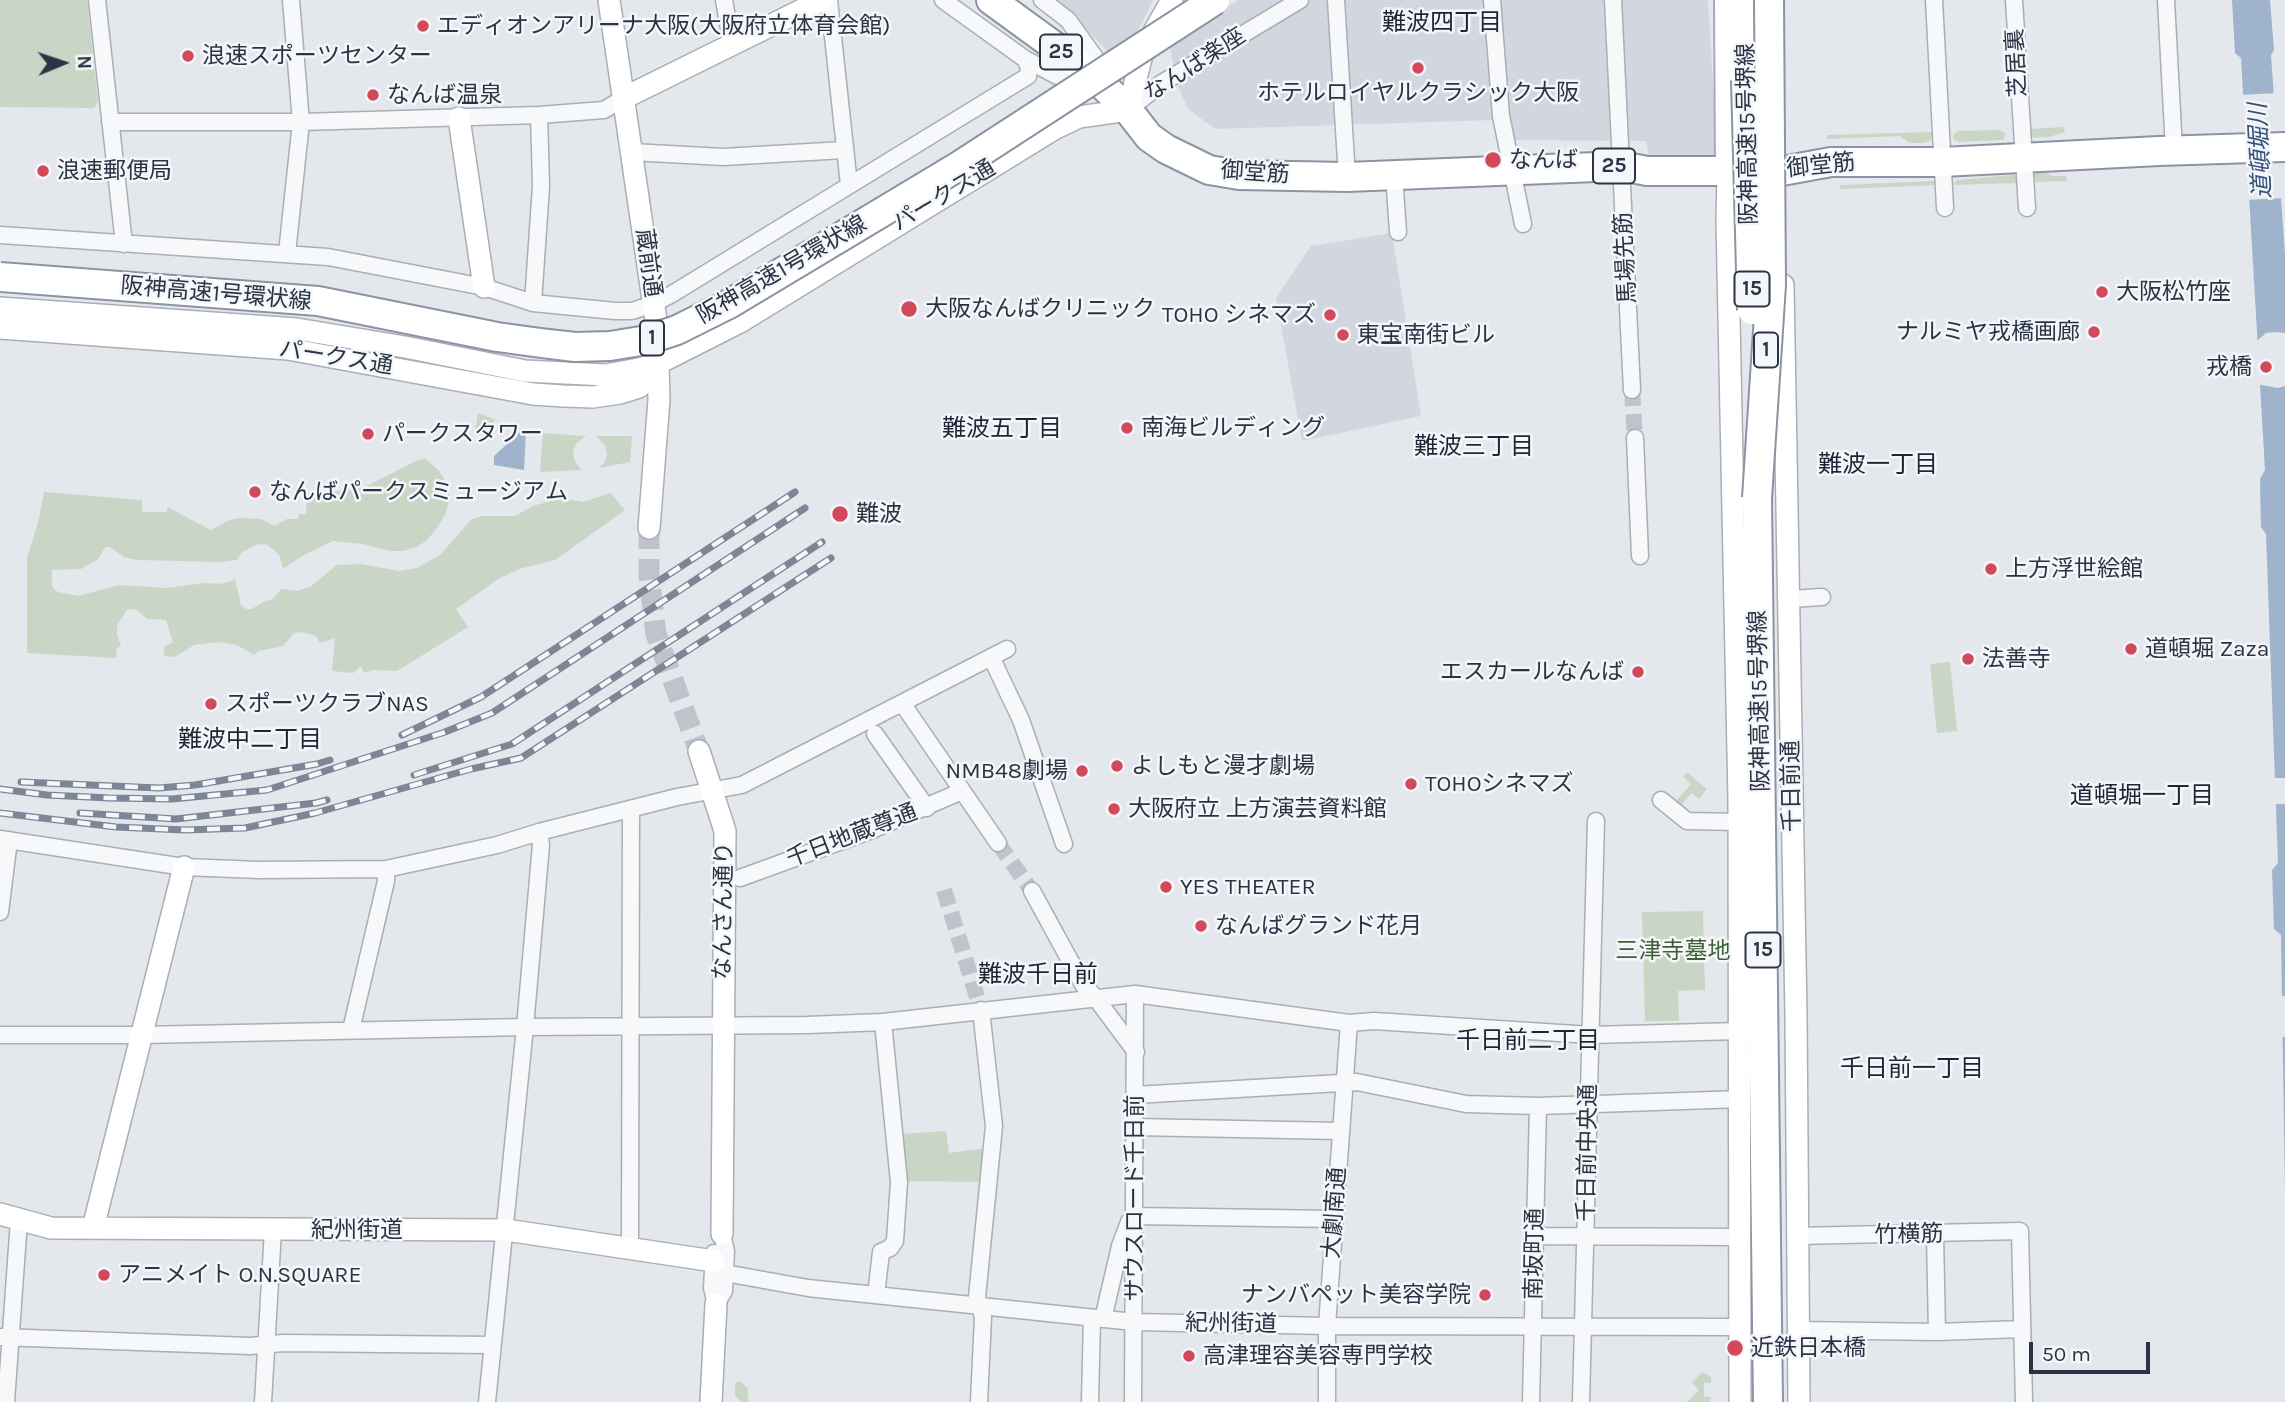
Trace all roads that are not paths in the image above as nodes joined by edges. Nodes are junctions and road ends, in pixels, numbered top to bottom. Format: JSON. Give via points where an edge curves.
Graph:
{"nodes":[{"id":1,"x":97,"y":0,"type":"edge"},
{"id":2,"x":291,"y":0,"type":"edge"},
{"id":3,"x":610,"y":0,"type":"edge"},
{"id":4,"x":724,"y":0,"type":"edge"},
{"id":5,"x":822,"y":0,"type":"edge"},
{"id":6,"x":830,"y":0,"type":"edge"},
{"id":7,"x":943,"y":0,"type":"edge"},
{"id":8,"x":990,"y":0,"type":"edge"},
{"id":9,"x":1172,"y":0,"type":"edge"},
{"id":10,"x":1215,"y":0,"type":"edge"},
{"id":11,"x":1300,"y":0,"type":"edge"},
{"id":12,"x":1336,"y":0,"type":"edge"},
{"id":13,"x":1493,"y":0,"type":"edge"},
{"id":14,"x":1614,"y":0,"type":"edge"},
{"id":15,"x":1727,"y":0,"type":"edge"},
{"id":16,"x":1741,"y":0,"type":"edge"},
{"id":17,"x":1746,"y":0,"type":"edge"},
{"id":18,"x":1769,"y":0,"type":"edge"},
{"id":19,"x":1779,"y":0,"type":"edge"},
{"id":20,"x":1934,"y":0,"type":"edge"},
{"id":21,"x":2014,"y":0,"type":"edge"},
{"id":22,"x":2166,"y":0,"type":"edge"},
{"id":23,"x":1048,"y":1,"type":"edge"},
{"id":24,"x":732,"y":45,"type":"junction"},
{"id":25,"x":1026,"y":59,"type":"junction"},
{"id":26,"x":1746,"y":80,"type":"junction"},
{"id":27,"x":625,"y":98,"type":"junction"},
{"id":28,"x":1128,"y":110,"type":"junction"},
{"id":29,"x":539,"y":115,"type":"junction"},
{"id":30,"x":459,"y":118,"type":"junction"},
{"id":31,"x":110,"y":122,"type":"junction"},
{"id":32,"x":301,"y":122,"type":"junction"},
{"id":33,"x":2285,"y":147,"type":"edge"},
{"id":34,"x":844,"y":150,"type":"junction"},
{"id":35,"x":2174,"y":150,"type":"junction"},
{"id":36,"x":632,"y":152,"type":"junction"},
{"id":37,"x":2024,"y":157,"type":"junction"},
{"id":38,"x":1942,"y":162,"type":"junction"},
{"id":39,"x":1621,"y":166,"type":"junction"},
{"id":40,"x":1782,"y":171,"type":"junction"},
{"id":41,"x":1511,"y":172,"type":"junction"},
{"id":42,"x":1728,"y":172,"type":"junction"},
{"id":43,"x":1394,"y":176,"type":"junction"},
{"id":44,"x":1347,"y":177,"type":"junction"},
{"id":45,"x":849,"y":185,"type":"junction"},
{"id":46,"x":1945,"y":208,"type":"dead end"},
{"id":47,"x":2027,"y":208,"type":"dead end"},
{"id":48,"x":1523,"y":224,"type":"dead end"},
{"id":49,"x":1398,"y":232,"type":"dead end"},
{"id":50,"x":0,"y":235,"type":"edge"},
{"id":51,"x":124,"y":244,"type":"junction"},
{"id":52,"x":287,"y":253,"type":"junction"},
{"id":53,"x":0,"y":277,"type":"edge"},
{"id":54,"x":484,"y":288,"type":"junction"},
{"id":55,"x":533,"y":303,"type":"junction"},
{"id":56,"x":653,"y":304,"type":"junction"},
{"id":57,"x":0,"y":308,"type":"edge"},
{"id":58,"x":0,"y":328,"type":"edge"},
{"id":59,"x":659,"y":363,"type":"junction"},
{"id":60,"x":1632,"y":390,"type":"tunnel mouth"},
{"id":61,"x":1634,"y":438,"type":"tunnel mouth"},
{"id":62,"x":1757,"y":498,"type":"junction"},
{"id":63,"x":649,"y":528,"type":"tunnel mouth"},
{"id":64,"x":1640,"y":556,"type":"dead end"},
{"id":65,"x":1822,"y":597,"type":"dead end"},
{"id":66,"x":1790,"y":599,"type":"junction"},
{"id":67,"x":1007,"y":649,"type":"dead end"},
{"id":68,"x":991,"y":657,"type":"junction"},
{"id":69,"x":902,"y":703,"type":"junction"},
{"id":70,"x":875,"y":734,"type":"dead end"},
{"id":71,"x":699,"y":751,"type":"tunnel mouth"},
{"id":72,"x":962,"y":791,"type":"junction"},
{"id":73,"x":713,"y":792,"type":"junction"},
{"id":74,"x":1661,"y":800,"type":"dead end"},
{"id":75,"x":927,"y":808,"type":"junction"},
{"id":76,"x":631,"y":810,"type":"junction"},
{"id":77,"x":1596,"y":821,"type":"dead end"},
{"id":78,"x":1739,"y":822,"type":"junction"},
{"id":79,"x":539,"y":832,"type":"junction"},
{"id":80,"x":4,"y":839,"type":"edge"},
{"id":81,"x":998,"y":843,"type":"tunnel mouth"},
{"id":82,"x":1064,"y":844,"type":"dead end"},
{"id":83,"x":184,"y":867,"type":"junction"},
{"id":84,"x":386,"y":869,"type":"junction"},
{"id":85,"x":740,"y":878,"type":"dead end"},
{"id":86,"x":1032,"y":891,"type":"tunnel mouth"},
{"id":87,"x":0,"y":912,"type":"edge"},
{"id":88,"x":1135,"y":994,"type":"junction"},
{"id":89,"x":1095,"y":997,"type":"junction"},
{"id":90,"x":981,"y":1010,"type":"junction"},
{"id":91,"x":883,"y":1022,"type":"junction"},
{"id":92,"x":1349,"y":1023,"type":"junction"},
{"id":93,"x":631,"y":1026,"type":"junction"},
{"id":94,"x":722,"y":1026,"type":"junction"},
{"id":95,"x":525,"y":1027,"type":"junction"},
{"id":96,"x":351,"y":1030,"type":"junction"},
{"id":97,"x":1739,"y":1031,"type":"junction"},
{"id":98,"x":0,"y":1035,"type":"edge"},
{"id":99,"x":141,"y":1035,"type":"junction"},
{"id":100,"x":1591,"y":1035,"type":"junction"},
{"id":101,"x":1136,"y":1052,"type":"junction"},
{"id":102,"x":1346,"y":1083,"type":"junction"},
{"id":103,"x":1135,"y":1095,"type":"junction"},
{"id":104,"x":1741,"y":1099,"type":"junction"},
{"id":105,"x":1590,"y":1103,"type":"junction"},
{"id":106,"x":1538,"y":1106,"type":"junction"},
{"id":107,"x":1135,"y":1127,"type":"junction"},
{"id":108,"x":1340,"y":1131,"type":"junction"},
{"id":109,"x":1135,"y":1216,"type":"junction"},
{"id":110,"x":9,"y":1217,"type":"edge"},
{"id":111,"x":1334,"y":1219,"type":"junction"},
{"id":112,"x":93,"y":1228,"type":"junction"},
{"id":113,"x":273,"y":1230,"type":"junction"},
{"id":114,"x":506,"y":1230,"type":"junction"},
{"id":115,"x":722,"y":1234,"type":"joint"},
{"id":116,"x":1935,"y":1235,"type":"junction"},
{"id":117,"x":1586,"y":1236,"type":"junction"},
{"id":118,"x":1798,"y":1236,"type":"junction"},
{"id":119,"x":1534,"y":1237,"type":"junction"},
{"id":120,"x":1740,"y":1237,"type":"junction"},
{"id":121,"x":630,"y":1248,"type":"junction"},
{"id":122,"x":719,"y":1267,"type":"junction"},
{"id":123,"x":7,"y":1275,"type":"edge"},
{"id":124,"x":876,"y":1295,"type":"junction"},
{"id":125,"x":716,"y":1304,"type":"joint"},
{"id":126,"x":980,"y":1307,"type":"junction"},
{"id":127,"x":1098,"y":1319,"type":"junction"},
{"id":128,"x":1134,"y":1322,"type":"junction"},
{"id":129,"x":1327,"y":1326,"type":"junction"},
{"id":130,"x":1582,"y":1327,"type":"junction"},
{"id":131,"x":1740,"y":1327,"type":"junction"},
{"id":132,"x":1532,"y":1328,"type":"junction"},
{"id":133,"x":2022,"y":1329,"type":"junction"},
{"id":134,"x":1798,"y":1330,"type":"junction"},
{"id":135,"x":1937,"y":1332,"type":"junction"},
{"id":136,"x":5,"y":1337,"type":"edge"},
{"id":137,"x":267,"y":1344,"type":"junction"},
{"id":138,"x":492,"y":1345,"type":"junction"},
{"id":139,"x":6,"y":1402,"type":"edge"},
{"id":140,"x":263,"y":1402,"type":"edge"},
{"id":141,"x":487,"y":1402,"type":"edge"},
{"id":142,"x":711,"y":1402,"type":"edge"},
{"id":143,"x":979,"y":1402,"type":"edge"},
{"id":144,"x":1090,"y":1402,"type":"edge"},
{"id":145,"x":1133,"y":1402,"type":"edge"},
{"id":146,"x":1327,"y":1402,"type":"edge"},
{"id":147,"x":1531,"y":1402,"type":"edge"},
{"id":148,"x":1581,"y":1402,"type":"edge"},
{"id":149,"x":1740,"y":1402,"type":"edge"},
{"id":150,"x":1768,"y":1402,"type":"edge"},
{"id":151,"x":1798,"y":1402,"type":"edge"},
{"id":152,"x":2024,"y":1402,"type":"edge"}],
"edges":[{"from":1,"to":31,"type":"street"},
{"from":2,"to":32,"type":"street"},
{"from":3,"to":27,"type":"street","name":"蔵前通"},
{"from":4,"to":24,"type":"street"},
{"from":5,"to":24,"type":"street"},
{"from":6,"to":34,"type":"street"},
{"from":7,"to":25,"type":"street"},
{"from":8,"to":28,"type":"highway","number":"25","via":[[1087,70]]},
{"from":9,"to":28,"type":"street","via":[[1143,51]]},
{"from":10,"to":53,"type":"highway","name":"阪神高速1号環状線","number":"1","bridge":true,"via":[[958,166],[752,290],[677,330],[647,340],[610,346],[541,344],[318,302]]},
{"from":11,"to":28,"type":"street","name":"なんば楽座","via":[[1162,83]]},
{"from":12,"to":44,"type":"street"},
{"from":13,"to":41,"type":"street","via":[[1501,116]]},
{"from":14,"to":39,"type":"street","name":"馬場先筋"},
{"from":15,"to":42,"type":"main road"},
{"from":16,"to":26,"type":"highway"},
{"from":17,"to":26,"type":"highway","name":"阪神高速15号堺線","number":"15"},
{"from":18,"to":62,"type":"highway","number":"1","bridge":true,"via":[[1771,285]]},
{"from":19,"to":40,"type":"main road"},
{"from":20,"to":38,"type":"street"},
{"from":21,"to":37,"type":"street","name":"芝居裏"},
{"from":22,"to":35,"type":"street"},
{"from":23,"to":28,"type":"street","via":[[1100,61]]},
{"from":24,"to":27,"type":"street"},
{"from":25,"to":28,"type":"street"},
{"from":25,"to":45,"type":"street","via":[[1028,76]]},
{"from":26,"to":62,"type":"highway","name":"阪神高速15号堺線","number":"15","bridge":true},
{"from":27,"to":29,"type":"street","via":[[604,110]]},
{"from":27,"to":36,"type":"street","name":"蔵前通"},
{"from":28,"to":44,"type":"highway","name":"御堂筋","number":"25","via":[[1149,137],[1209,170]]},
{"from":28,"to":59,"type":"street","name":"パークス通","via":[[1079,117],[1054,129],[740,322]]},
{"from":29,"to":30,"type":"street"},
{"from":29,"to":55,"type":"street","via":[[541,187]]},
{"from":30,"to":32,"type":"street"},
{"from":30,"to":54,"type":"street"},
{"from":31,"to":32,"type":"street"},
{"from":31,"to":51,"type":"street"},
{"from":32,"to":52,"type":"street"},
{"from":33,"to":35,"type":"highway","name":"御堂筋","number":"25"},
{"from":34,"to":36,"type":"street","via":[[723,157]]},
{"from":34,"to":45,"type":"street"},
{"from":35,"to":37,"type":"highway","name":"御堂筋","number":"25"},
{"from":36,"to":56,"type":"street","name":"蔵前通"},
{"from":37,"to":38,"type":"highway","name":"御堂筋","number":"25"},
{"from":37,"to":47,"type":"street","name":"芝居裏"},
{"from":38,"to":40,"type":"highway","name":"御堂筋","number":"25","via":[[1820,162]]},
{"from":38,"to":46,"type":"street"},
{"from":39,"to":41,"type":"highway","name":"御堂筋","number":"25"},
{"from":39,"to":42,"type":"highway","name":"御堂筋","number":"25","via":[[1647,171]]},
{"from":39,"to":60,"type":"street","name":"馬場先筋"},
{"from":40,"to":42,"type":"highway","name":"御堂筋","number":"25"},
{"from":40,"to":66,"type":"street","name":"千日前通"},
{"from":41,"to":43,"type":"highway","name":"御堂筋","number":"25"},
{"from":41,"to":48,"type":"street"},
{"from":42,"to":78,"type":"street"},
{"from":43,"to":44,"type":"highway","name":"御堂筋","number":"25"},
{"from":43,"to":49,"type":"street"},
{"from":45,"to":56,"type":"street"},
{"from":50,"to":51,"type":"street"},
{"from":51,"to":52,"type":"street"},
{"from":52,"to":54,"type":"street"},
{"from":54,"to":55,"type":"street"},
{"from":55,"to":56,"type":"street","via":[[615,311]]},
{"from":56,"to":59,"type":"street","name":"蔵前通"},
{"from":57,"to":59,"type":"street","name":"パークス通","via":[[298,329],[525,371],[606,375]]},
{"from":58,"to":59,"type":"street","name":"パークス通","via":[[288,349],[563,396],[593,397],[639,387]]},
{"from":59,"to":63,"type":"street","name":"蔵前通"},
{"from":61,"to":64,"type":"street"},
{"from":62,"to":150,"type":"highway","name":"阪神高速15号堺線","number":"15"},
{"from":65,"to":66,"type":"street"},
{"from":66,"to":118,"type":"street","name":"千日前通"},
{"from":67,"to":68,"type":"street"},
{"from":68,"to":69,"type":"street"},
{"from":68,"to":82,"type":"street","via":[[1021,720]]},
{"from":69,"to":72,"type":"street"},
{"from":69,"to":73,"type":"street","via":[[742,785]]},
{"from":70,"to":75,"type":"street"},
{"from":71,"to":73,"type":"street"},
{"from":72,"to":75,"type":"street","name":"千日地蔵尊通"},
{"from":72,"to":81,"type":"street"},
{"from":73,"to":76,"type":"street"},
{"from":73,"to":94,"type":"street","name":"なんさん通り","via":[[725,831]]},
{"from":74,"to":78,"type":"street","via":[[1687,821]]},
{"from":75,"to":85,"type":"street","name":"千日地蔵尊通"},
{"from":76,"to":79,"type":"street"},
{"from":76,"to":93,"type":"street"},
{"from":77,"to":100,"type":"street","name":"千日前中央通"},
{"from":78,"to":97,"type":"street"},
{"from":79,"to":84,"type":"street"},
{"from":79,"to":95,"type":"street"},
{"from":80,"to":83,"type":"street"},
{"from":80,"to":87,"type":"street"},
{"from":83,"to":84,"type":"street"},
{"from":83,"to":99,"type":"street"},
{"from":84,"to":96,"type":"street"},
{"from":86,"to":89,"type":"street","via":[[1084,986]]},
{"from":88,"to":89,"type":"street"},
{"from":88,"to":92,"type":"street"},
{"from":88,"to":101,"type":"street","name":"サウスロード千日前"},
{"from":89,"to":90,"type":"street"},
{"from":89,"to":101,"type":"street"},
{"from":90,"to":91,"type":"street"},
{"from":90,"to":126,"type":"street","via":[[994,1126]]},
{"from":91,"to":94,"type":"street"},
{"from":91,"to":124,"type":"street","via":[[899,1182],[895,1241],[881,1252]]},
{"from":92,"to":100,"type":"street"},
{"from":92,"to":102,"type":"street","name":"大劇南通"},
{"from":93,"to":94,"type":"street"},
{"from":93,"to":95,"type":"street"},
{"from":93,"to":121,"type":"street"},
{"from":94,"to":115,"type":"street","name":"なんさん通り"},
{"from":95,"to":96,"type":"street"},
{"from":95,"to":114,"type":"street"},
{"from":96,"to":99,"type":"street"},
{"from":97,"to":100,"type":"street"},
{"from":97,"to":104,"type":"street"},
{"from":98,"to":99,"type":"street"},
{"from":99,"to":112,"type":"street"},
{"from":100,"to":105,"type":"street","name":"千日前中央通"},
{"from":101,"to":103,"type":"street","name":"サウスロード千日前"},
{"from":102,"to":103,"type":"street"},
{"from":102,"to":106,"type":"street","via":[[1466,1104]]},
{"from":102,"to":108,"type":"street","name":"大劇南通"},
{"from":103,"to":107,"type":"street","name":"サウスロード千日前"},
{"from":104,"to":105,"type":"street"},
{"from":104,"to":120,"type":"street"},
{"from":105,"to":106,"type":"street"},
{"from":105,"to":117,"type":"street","name":"千日前中央通"},
{"from":106,"to":119,"type":"street","name":"南坂町通"},
{"from":107,"to":108,"type":"street"},
{"from":107,"to":109,"type":"street","name":"サウスロード千日前"},
{"from":108,"to":111,"type":"street","name":"大劇南通"},
{"from":109,"to":111,"type":"street"},
{"from":109,"to":127,"type":"street","via":[[1120,1246]]},
{"from":109,"to":128,"type":"street","name":"サウスロード千日前"},
{"from":110,"to":112,"type":"street","name":"紀州街道","via":[[51,1228]]},
{"from":110,"to":123,"type":"street"},
{"from":111,"to":129,"type":"street","name":"大劇南通"},
{"from":112,"to":113,"type":"street","name":"紀州街道"},
{"from":113,"to":114,"type":"street","name":"紀州街道"},
{"from":113,"to":137,"type":"street"},
{"from":114,"to":121,"type":"street","name":"紀州街道"},
{"from":114,"to":138,"type":"street"},
{"from":115,"to":122,"type":"street","name":"なんさん通り","via":[[715,1250]]},
{"from":116,"to":118,"type":"street","name":"竹横筋"},
{"from":116,"to":133,"type":"street","name":"竹横筋","via":[[2020,1231]]},
{"from":116,"to":135,"type":"street"},
{"from":117,"to":119,"type":"street"},
{"from":117,"to":120,"type":"street"},
{"from":117,"to":130,"type":"street","name":"千日前中央通"},
{"from":118,"to":134,"type":"street","name":"千日前通"},
{"from":119,"to":132,"type":"street","name":"南坂町通"},
{"from":120,"to":131,"type":"street"},
{"from":121,"to":122,"type":"street","name":"紀州街道"},
{"from":122,"to":124,"type":"street","name":"紀州街道","via":[[808,1288]]},
{"from":122,"to":125,"type":"street","name":"なんさん通り","via":[[712,1288]]},
{"from":123,"to":136,"type":"street"},
{"from":124,"to":126,"type":"street","name":"紀州街道"},
{"from":125,"to":142,"type":"street","name":"なんさん通り"},
{"from":126,"to":127,"type":"street","name":"紀州街道"},
{"from":126,"to":143,"type":"street"},
{"from":127,"to":128,"type":"street","name":"紀州街道"},
{"from":127,"to":144,"type":"street"},
{"from":128,"to":129,"type":"street","name":"紀州街道"},
{"from":128,"to":145,"type":"street","name":"サウスロード千日前"},
{"from":129,"to":132,"type":"street","name":"紀州街道"},
{"from":129,"to":146,"type":"street","name":"大劇南通"},
{"from":130,"to":131,"type":"street","name":"紀州街道"},
{"from":130,"to":132,"type":"street","name":"紀州街道"},
{"from":130,"to":148,"type":"street","name":"千日前中央通"},
{"from":131,"to":149,"type":"street"},
{"from":132,"to":147,"type":"street","name":"南坂町通"},
{"from":133,"to":135,"type":"street"},
{"from":133,"to":152,"type":"street"},
{"from":134,"to":135,"type":"street"},
{"from":134,"to":151,"type":"street","name":"千日前通"},
{"from":136,"to":137,"type":"street"},
{"from":136,"to":139,"type":"street"},
{"from":137,"to":138,"type":"street"},
{"from":137,"to":140,"type":"street"},
{"from":138,"to":141,"type":"street"}]}
